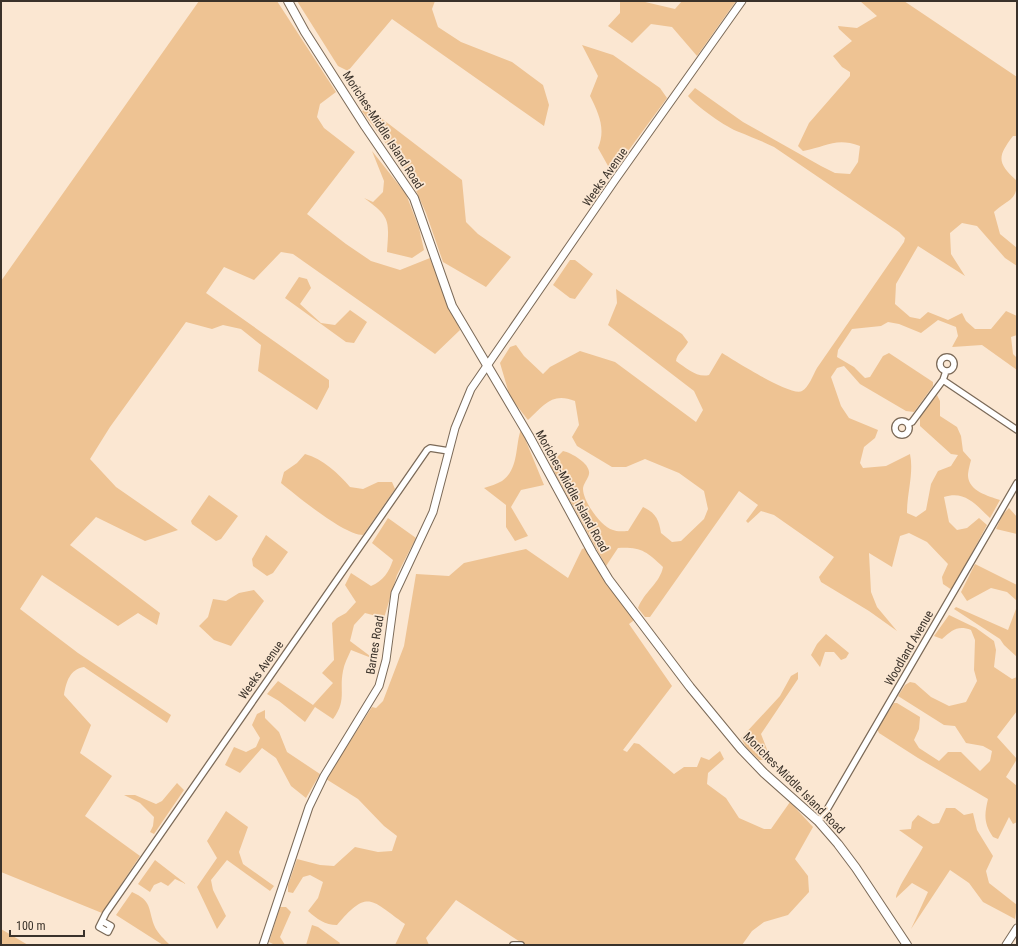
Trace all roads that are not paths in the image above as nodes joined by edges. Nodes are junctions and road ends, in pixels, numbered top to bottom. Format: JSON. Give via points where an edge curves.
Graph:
{"nodes":[{"id":1,"x":288,"y":1,"type":"edge"},
{"id":2,"x":742,"y":1,"type":"edge"},
{"id":3,"x":486,"y":365,"type":"junction"},
{"id":4,"x":946,"y":371,"type":"dead end"},
{"id":5,"x":944,"y":380,"type":"junction"},
{"id":6,"x":908,"y":424,"type":"dead end"},
{"id":7,"x":1017,"y":430,"type":"edge"},
{"id":8,"x":449,"y":451,"type":"junction"},
{"id":9,"x":1017,"y":483,"type":"edge"},
{"id":10,"x":818,"y":821,"type":"junction"},
{"id":11,"x":102,"y":921,"type":"dead end"},
{"id":12,"x":1017,"y":928,"type":"edge"},
{"id":13,"x":263,"y":945,"type":"edge"},
{"id":14,"x":513,"y":945,"type":"edge"},
{"id":15,"x":521,"y":945,"type":"edge"},
{"id":16,"x":907,"y":945,"type":"edge"},
{"id":17,"x":1006,"y":945,"type":"edge"}],
"edges":[{"from":1,"to":3,"type":"main road","name":"Moriches-Middle Island Road","via":[[365,126],[414,198],[452,306]]},
{"from":2,"to":3,"type":"street","name":"Weeks Avenue"},
{"from":3,"to":8,"type":"street","name":"Barnes Road","via":[[465,401]]},
{"from":3,"to":10,"type":"main road","name":"Moriches-Middle Island Road","via":[[613,585],[690,687],[741,749]]},
{"from":4,"to":5,"type":"street"},
{"from":5,"to":6,"type":"street"},
{"from":5,"to":7,"type":"street"},
{"from":8,"to":11,"type":"street","name":"Weeks Avenue","via":[[430,448],[427,450]]},
{"from":8,"to":13,"type":"street","name":"Barnes Road","via":[[433,512],[395,593],[386,660],[379,686],[324,776],[309,808]]},
{"from":9,"to":10,"type":"street","name":"Woodland Avenue","via":[[921,650]]},
{"from":10,"to":16,"type":"main road","name":"Moriches-Middle Island Road","via":[[856,868]]},
{"from":12,"to":17,"type":"street"},
{"from":14,"to":15,"type":"street"}]}
